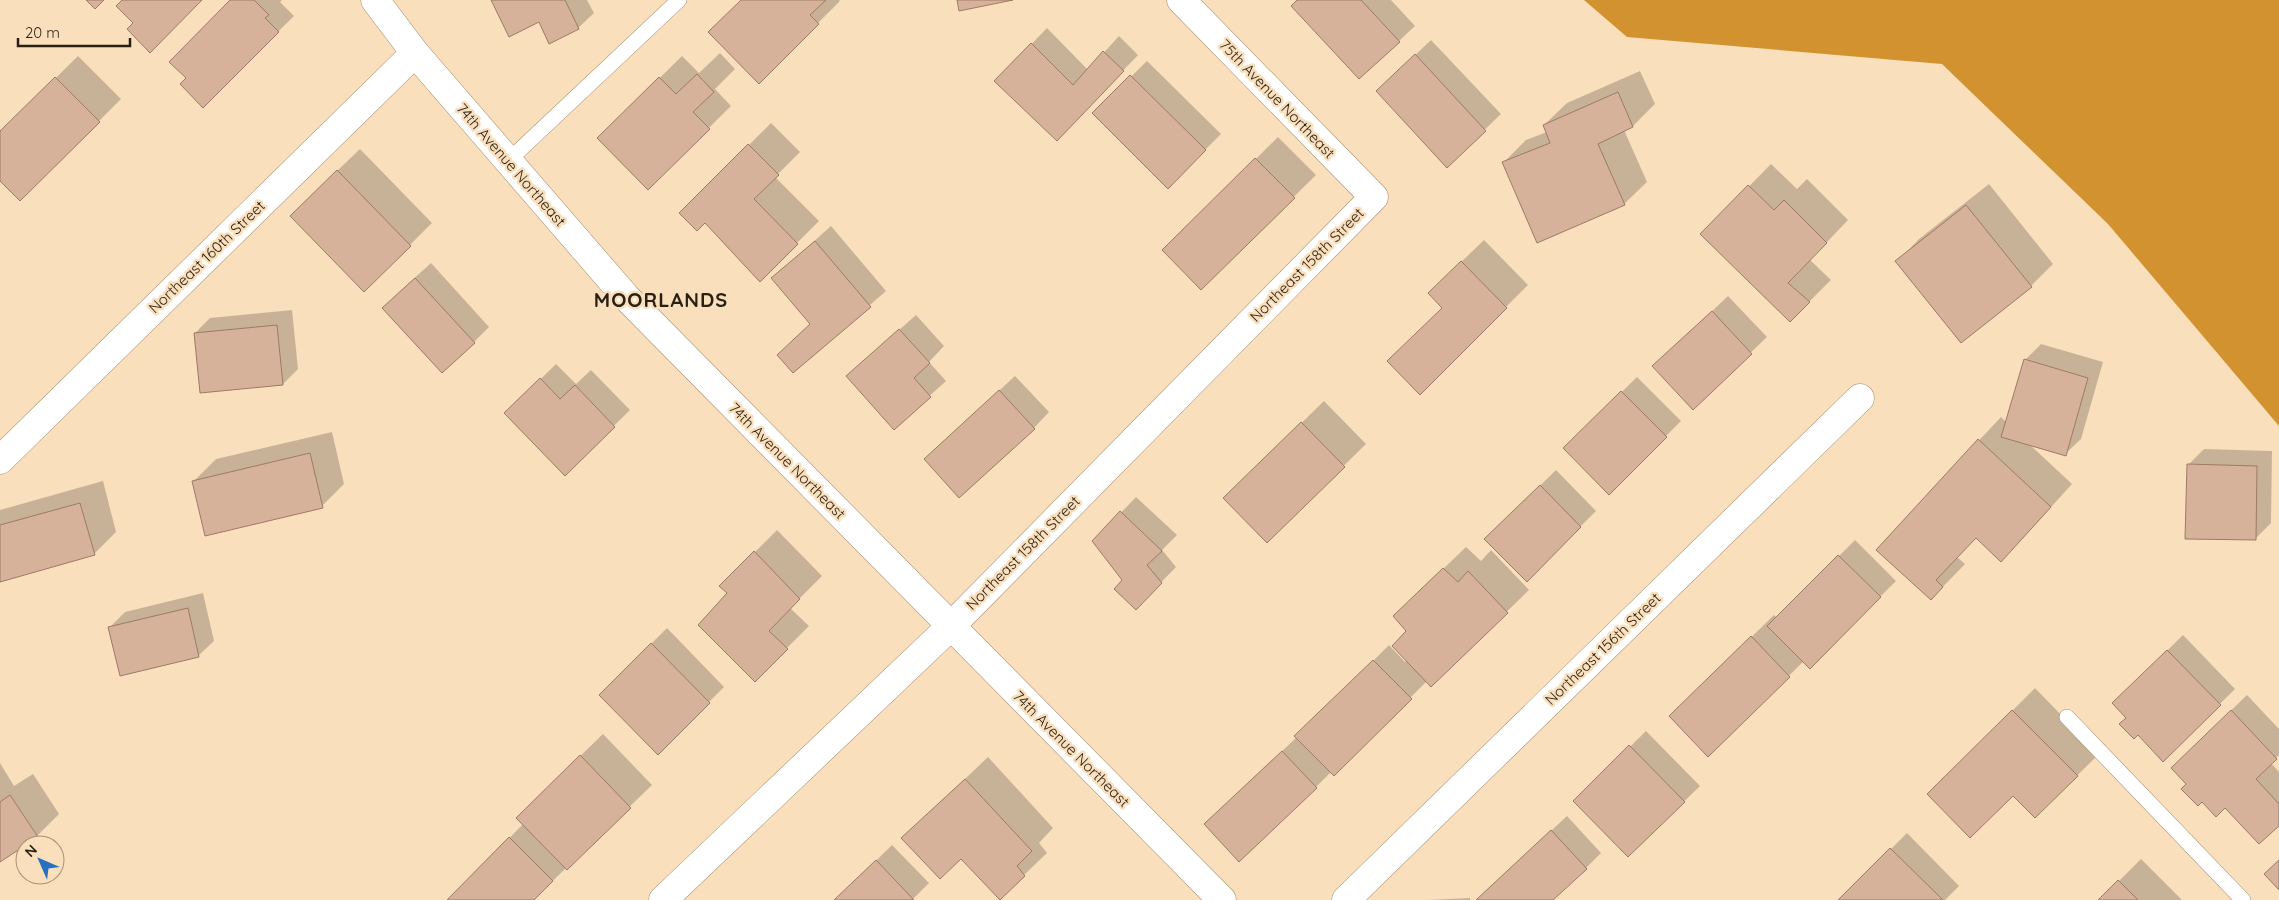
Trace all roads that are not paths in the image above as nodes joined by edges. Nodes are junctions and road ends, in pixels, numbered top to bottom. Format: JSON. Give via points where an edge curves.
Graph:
{"nodes":[{"id":1,"x":375,"y":0,"type":"edge"},
{"id":2,"x":679,"y":0,"type":"edge"},
{"id":3,"x":1181,"y":0,"type":"edge"},
{"id":4,"x":414,"y":53,"type":"junction"},
{"id":5,"x":508,"y":161,"type":"junction"},
{"id":6,"x":1374,"y":197,"type":"joint"},
{"id":7,"x":1860,"y":398,"type":"dead end"},
{"id":8,"x":0,"y":460,"type":"edge"},
{"id":9,"x":950,"y":627,"type":"junction"},
{"id":10,"x":2067,"y":717,"type":"dead end"},
{"id":11,"x":663,"y":900,"type":"edge"},
{"id":12,"x":1222,"y":900,"type":"edge"},
{"id":13,"x":1346,"y":900,"type":"edge"},
{"id":14,"x":2243,"y":900,"type":"edge"}],
"edges":[{"from":1,"to":4,"type":"street","name":"74th Avenue Northeast"},
{"from":2,"to":5,"type":"lane"},
{"from":3,"to":6,"type":"street","name":"75th Avenue Northeast"},
{"from":4,"to":5,"type":"street","name":"74th Avenue Northeast"},
{"from":4,"to":8,"type":"street","name":"Northeast 160th Street"},
{"from":5,"to":9,"type":"street","name":"74th Avenue Northeast","via":[[626,297]]},
{"from":6,"to":9,"type":"street","name":"Northeast 158th Street"},
{"from":7,"to":13,"type":"street","name":"Northeast 156th Street"},
{"from":9,"to":11,"type":"street","name":"Northeast 158th Street"},
{"from":9,"to":12,"type":"street","name":"74th Avenue Northeast"},
{"from":10,"to":14,"type":"lane"}]}
